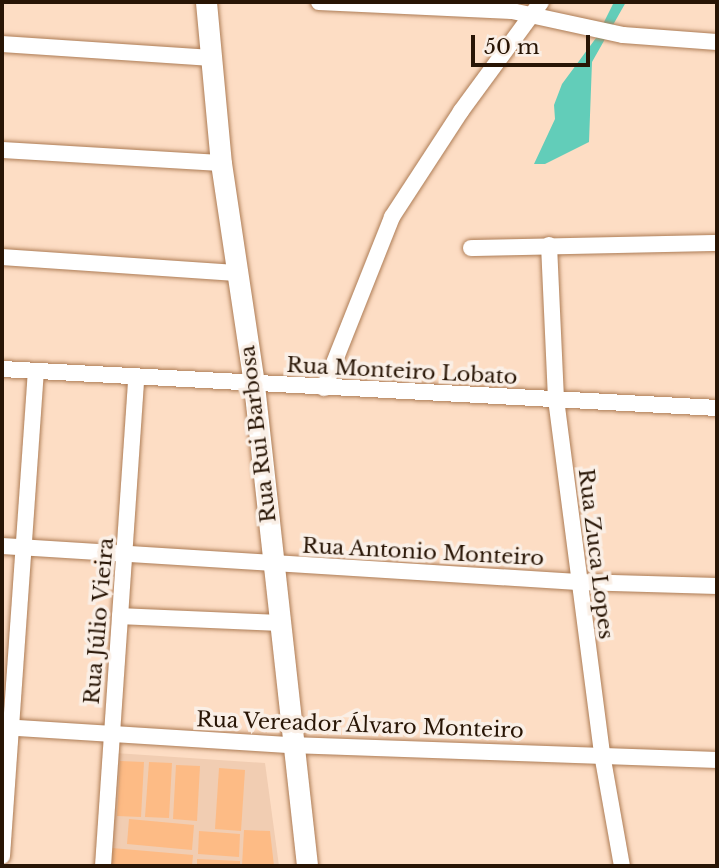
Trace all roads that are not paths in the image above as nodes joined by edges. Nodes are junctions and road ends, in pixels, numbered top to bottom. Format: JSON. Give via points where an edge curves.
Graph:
{"nodes":[{"id":1,"x":205,"y":2,"type":"edge"},
{"id":2,"x":319,"y":2,"type":"edge"},
{"id":3,"x":350,"y":3,"type":"edge"},
{"id":4,"x":537,"y":8,"type":"edge"},
{"id":5,"x":717,"y":42,"type":"edge"},
{"id":6,"x":2,"y":44,"type":"edge"},
{"id":7,"x":212,"y":58,"type":"junction"},
{"id":8,"x":2,"y":150,"type":"edge"},
{"id":9,"x":221,"y":163,"type":"junction"},
{"id":10,"x":717,"y":243,"type":"edge"},
{"id":11,"x":549,"y":245,"type":"junction"},
{"id":12,"x":471,"y":247,"type":"dead end"},
{"id":13,"x":2,"y":257,"type":"edge"},
{"id":14,"x":235,"y":272,"type":"junction"},
{"id":15,"x":2,"y":369,"type":"edge"},
{"id":16,"x":36,"y":371,"type":"junction"},
{"id":17,"x":136,"y":379,"type":"junction"},
{"id":18,"x":254,"y":385,"type":"junction"},
{"id":19,"x":324,"y":388,"type":"junction"},
{"id":20,"x":555,"y":399,"type":"junction"},
{"id":21,"x":717,"y":408,"type":"edge"},
{"id":22,"x":2,"y":546,"type":"edge"},
{"id":23,"x":26,"y":548,"type":"junction"},
{"id":24,"x":126,"y":554,"type":"junction"},
{"id":25,"x":273,"y":565,"type":"junction"},
{"id":26,"x":578,"y":582,"type":"junction"},
{"id":27,"x":717,"y":586,"type":"edge"},
{"id":28,"x":120,"y":616,"type":"junction"},
{"id":29,"x":278,"y":624,"type":"junction"},
{"id":30,"x":7,"y":727,"type":"edge"},
{"id":31,"x":110,"y":737,"type":"junction"},
{"id":32,"x":290,"y":745,"type":"junction"},
{"id":33,"x":602,"y":754,"type":"junction"},
{"id":34,"x":717,"y":760,"type":"edge"},
{"id":35,"x":2,"y":856,"type":"edge"},
{"id":36,"x":103,"y":866,"type":"edge"},
{"id":37,"x":307,"y":866,"type":"edge"},
{"id":38,"x":622,"y":866,"type":"edge"}],
"edges":[{"from":1,"to":7,"type":"street","name":"Rua Rui Barbosa"},
{"from":2,"to":3,"type":"street"},
{"from":3,"to":4,"type":"street"},
{"from":4,"to":5,"type":"street","via":[[623,35]]},
{"from":4,"to":19,"type":"street","via":[[453,122],[392,216]]},
{"from":6,"to":7,"type":"street"},
{"from":7,"to":9,"type":"street","name":"Rua Rui Barbosa"},
{"from":8,"to":9,"type":"street"},
{"from":9,"to":14,"type":"street","name":"Rua Rui Barbosa"},
{"from":10,"to":11,"type":"street"},
{"from":11,"to":12,"type":"street"},
{"from":11,"to":20,"type":"street","name":"Rua Zuca Lopes"},
{"from":13,"to":14,"type":"street"},
{"from":14,"to":18,"type":"street","name":"Rua Rui Barbosa"},
{"from":15,"to":16,"type":"street","name":"Rua Monteiro Lobato"},
{"from":16,"to":17,"type":"street","name":"Rua Monteiro Lobato"},
{"from":16,"to":23,"type":"street"},
{"from":17,"to":18,"type":"street","name":"Rua Monteiro Lobato"},
{"from":17,"to":24,"type":"street","name":"Rua Júlio Vieira"},
{"from":18,"to":19,"type":"street","name":"Rua Monteiro Lobato"},
{"from":18,"to":25,"type":"street","name":"Rua Rui Barbosa"},
{"from":19,"to":20,"type":"street","name":"Rua Monteiro Lobato"},
{"from":20,"to":21,"type":"street","name":"Rua Monteiro Lobato"},
{"from":20,"to":26,"type":"street","name":"Rua Zuca Lopes"},
{"from":22,"to":23,"type":"street","name":"Rua Antonio Monteiro"},
{"from":23,"to":24,"type":"street","name":"Rua Antonio Monteiro"},
{"from":23,"to":30,"type":"street"},
{"from":24,"to":25,"type":"street","name":"Rua Antonio Monteiro"},
{"from":24,"to":28,"type":"street","name":"Rua Júlio Vieira"},
{"from":25,"to":26,"type":"street","name":"Rua Antonio Monteiro"},
{"from":25,"to":29,"type":"street","name":"Rua Rui Barbosa"},
{"from":26,"to":27,"type":"street","name":"Rua Antonio Monteiro"},
{"from":26,"to":33,"type":"street","name":"Rua Zuca Lopes"},
{"from":28,"to":29,"type":"street"},
{"from":28,"to":31,"type":"street","name":"Rua Júlio Vieira"},
{"from":29,"to":32,"type":"street","name":"Rua Rui Barbosa"},
{"from":30,"to":31,"type":"street","name":"Rua Vereador Álvaro Monteiro"},
{"from":30,"to":35,"type":"street"},
{"from":31,"to":32,"type":"street","name":"Rua Vereador Álvaro Monteiro"},
{"from":31,"to":36,"type":"street","name":"Rua Júlio Vieira"},
{"from":32,"to":33,"type":"street","name":"Rua Vereador Álvaro Monteiro"},
{"from":32,"to":37,"type":"street","name":"Rua Rui Barbosa"},
{"from":33,"to":34,"type":"street","name":"Rua Vereador Álvaro Monteiro"},
{"from":33,"to":38,"type":"street","name":"Rua Zuca Lopes"}]}
